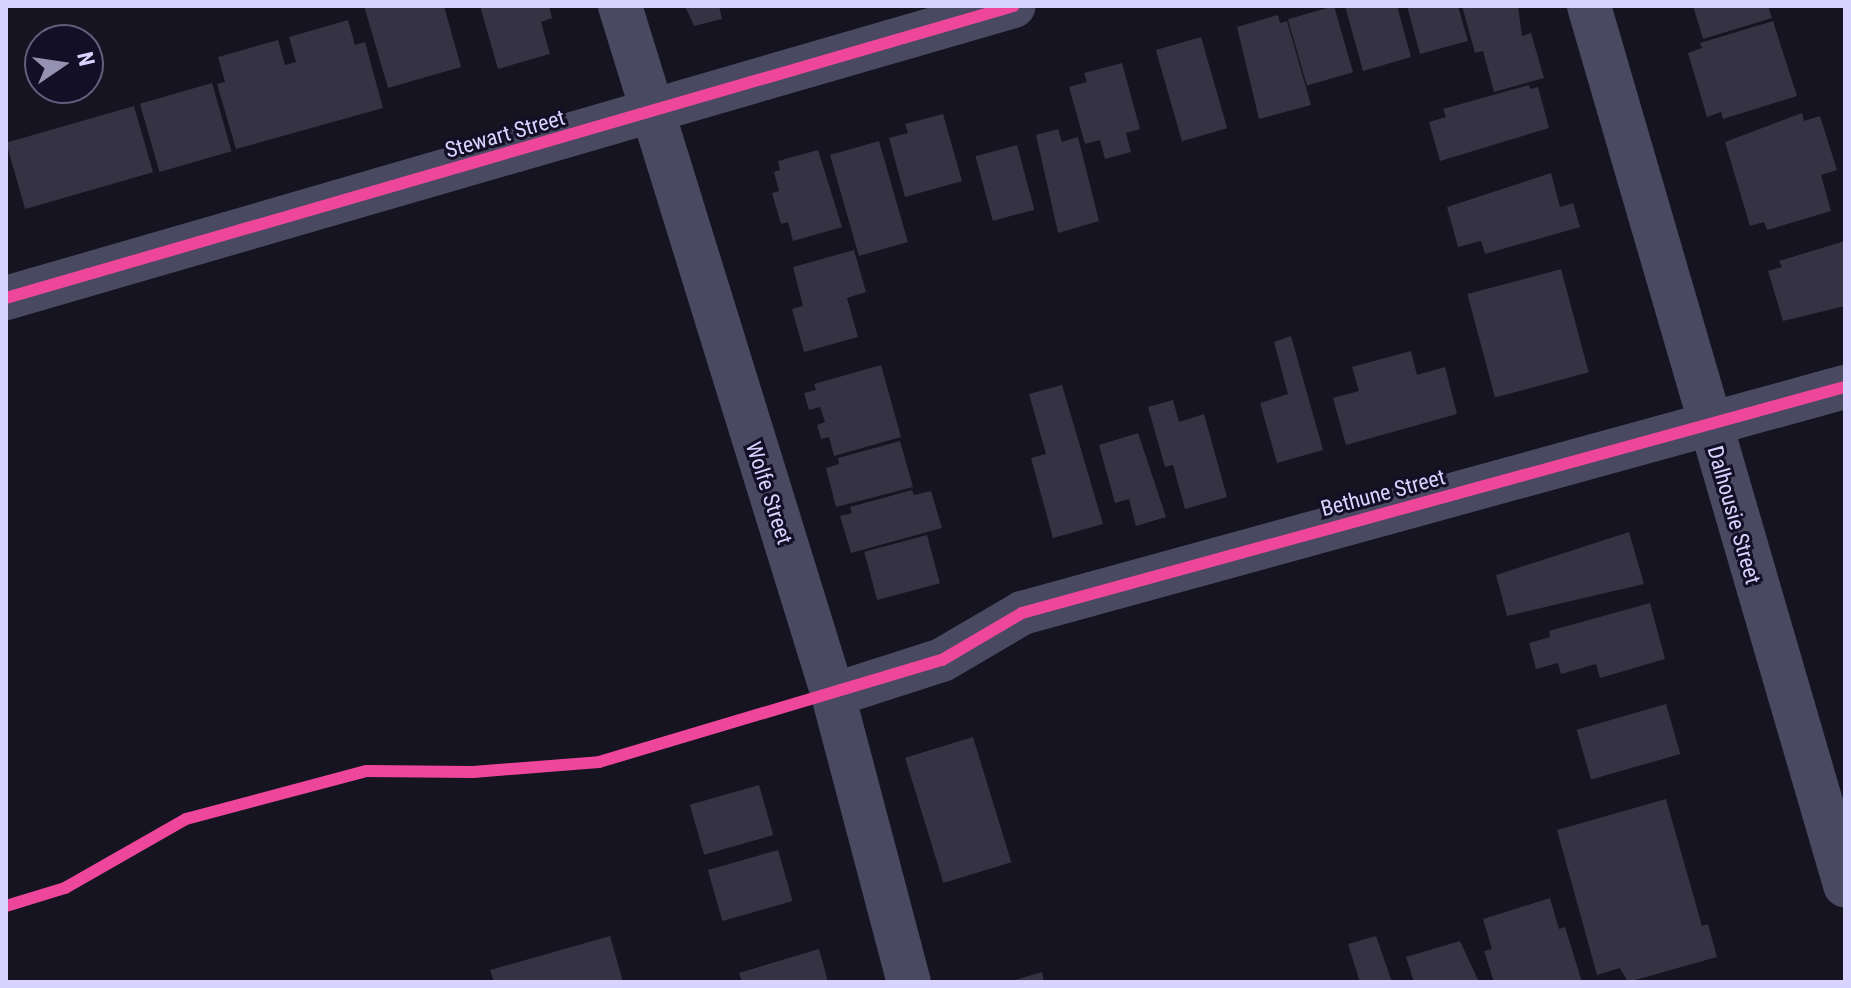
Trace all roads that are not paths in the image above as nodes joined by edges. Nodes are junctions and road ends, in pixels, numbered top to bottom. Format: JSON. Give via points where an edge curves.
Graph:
{"nodes":[{"id":1,"x":620,"y":6,"type":"edge"},
{"id":2,"x":1014,"y":6,"type":"edge"},
{"id":3,"x":1589,"y":6,"type":"edge"},
{"id":4,"x":649,"y":112,"type":"junction"},
{"id":5,"x":6,"y":298,"type":"edge"},
{"id":6,"x":1845,"y":387,"type":"edge"},
{"id":7,"x":1708,"y":426,"type":"junction"},
{"id":8,"x":833,"y":695,"type":"junction"},
{"id":9,"x":1845,"y":885,"type":"edge"},
{"id":10,"x":909,"y":982,"type":"edge"}],
"edges":[{"from":1,"to":4,"type":"street","name":"Wolfe Street"},
{"from":2,"to":4,"type":"street","name":"Stewart Street"},
{"from":3,"to":7,"type":"street","name":"Dalhousie Street"},
{"from":4,"to":5,"type":"street","name":"Stewart Street"},
{"from":4,"to":8,"type":"street","name":"Wolfe Street"},
{"from":6,"to":7,"type":"street","name":"Bethune Street"},
{"from":7,"to":8,"type":"street","name":"Bethune Street","via":[[1022,613],[942,660]]},
{"from":7,"to":9,"type":"street","name":"Dalhousie Street"},
{"from":8,"to":10,"type":"street","name":"Wolfe Street"}]}
